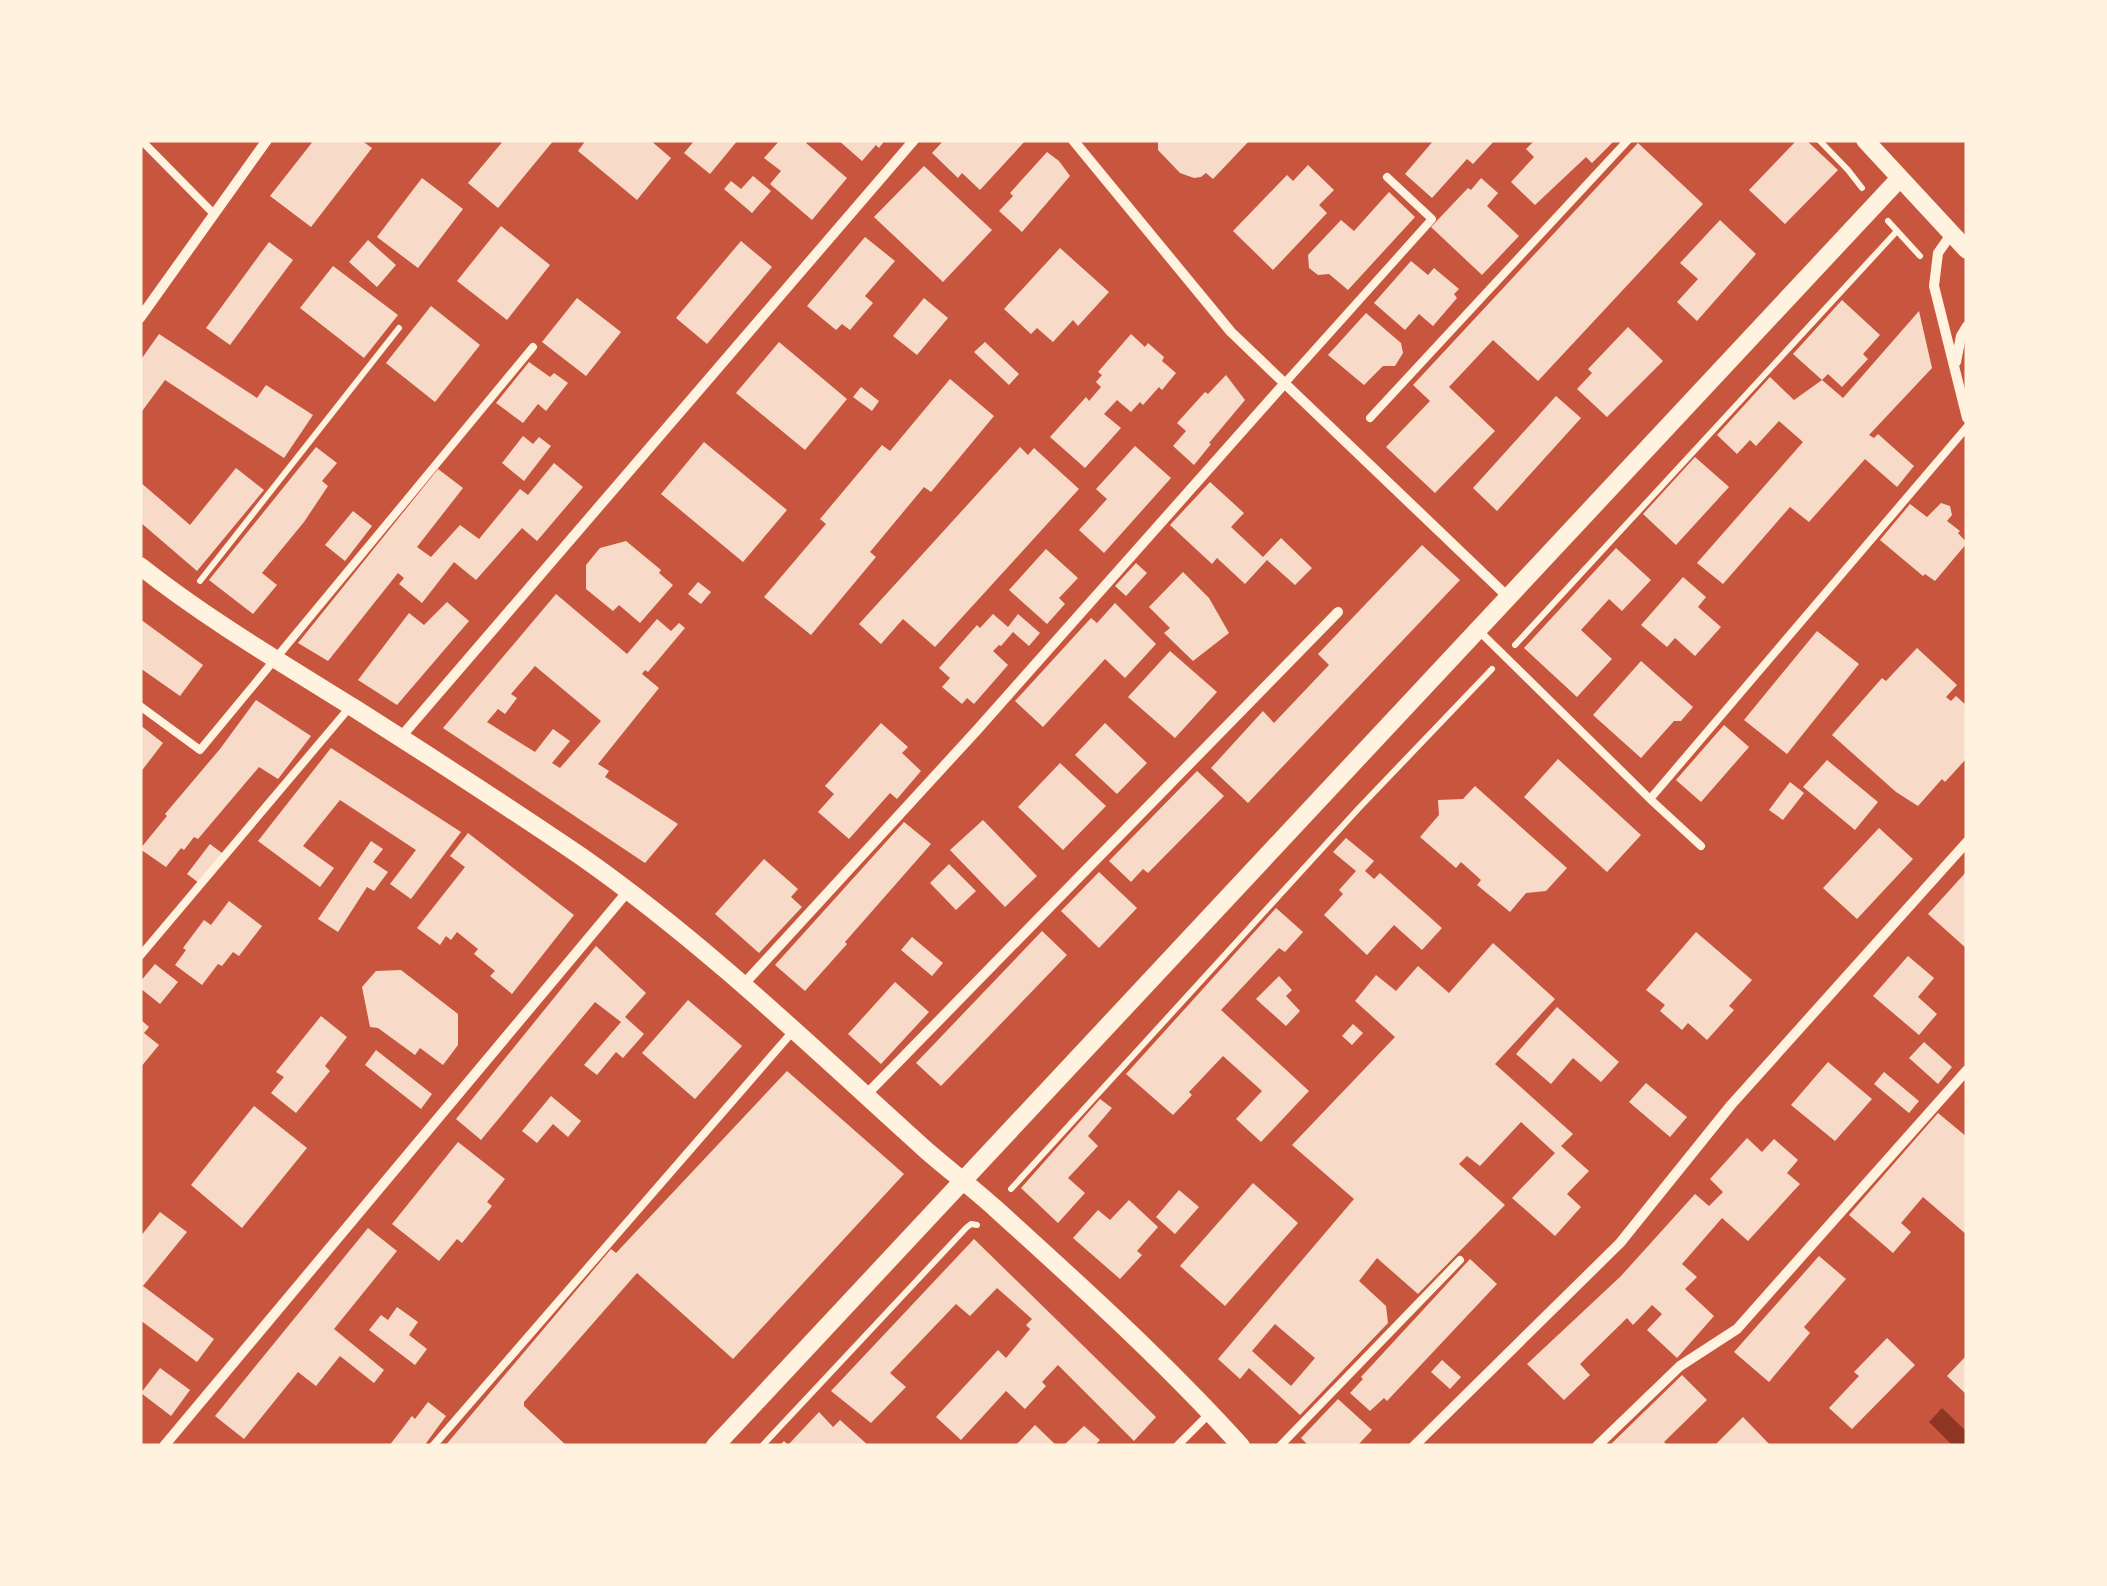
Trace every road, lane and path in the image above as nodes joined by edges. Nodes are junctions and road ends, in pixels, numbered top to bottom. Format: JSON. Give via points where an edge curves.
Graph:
{"nodes":[{"id":1,"x":140,"y":140,"type":"edge"},
{"id":2,"x":267,"y":140,"type":"edge"},
{"id":3,"x":914,"y":140,"type":"edge"},
{"id":4,"x":1072,"y":140,"type":"edge"},
{"id":5,"x":1628,"y":140,"type":"edge"},
{"id":6,"x":1819,"y":140,"type":"edge"},
{"id":7,"x":1865,"y":140,"type":"edge"},
{"id":8,"x":1387,"y":177,"type":"dead end"},
{"id":9,"x":1900,"y":178,"type":"junction"},
{"id":10,"x":1874,"y":205,"type":"junction"},
{"id":11,"x":214,"y":214,"type":"junction"},
{"id":12,"x":1897,"y":231,"type":"dead end"},
{"id":13,"x":1952,"y":233,"type":"junction"},
{"id":14,"x":1967,"y":250,"type":"edge"},
{"id":15,"x":140,"y":318,"type":"edge"},
{"id":16,"x":1967,"y":326,"type":"edge"},
{"id":17,"x":400,"y":328,"type":"dead end"},
{"id":18,"x":534,"y":347,"type":"dead end"},
{"id":19,"x":1956,"y":368,"type":"junction"},
{"id":20,"x":1284,"y":384,"type":"junction"},
{"id":21,"x":1370,"y":418,"type":"dead end"},
{"id":22,"x":1967,"y":418,"type":"edge"},
{"id":23,"x":1967,"y":427,"type":"edge"},
{"id":24,"x":140,"y":567,"type":"edge"},
{"id":25,"x":199,"y":582,"type":"dead end"},
{"id":26,"x":1508,"y":597,"type":"junction"},
{"id":27,"x":1338,"y":612,"type":"dead end"},
{"id":28,"x":1477,"y":629,"type":"junction"},
{"id":29,"x":1514,"y":646,"type":"dead end"},
{"id":30,"x":274,"y":659,"type":"junction"},
{"id":31,"x":1493,"y":668,"type":"dead end"},
{"id":32,"x":140,"y":706,"type":"edge"},
{"id":33,"x":350,"y":706,"type":"junction"},
{"id":34,"x":400,"y":738,"type":"junction"},
{"id":35,"x":1650,"y":799,"type":"junction"},
{"id":36,"x":1967,"y":842,"type":"edge"},
{"id":37,"x":1701,"y":846,"type":"dead end"},
{"id":38,"x":628,"y":891,"type":"junction"},
{"id":39,"x":140,"y":956,"type":"edge"},
{"id":40,"x":742,"y":986,"type":"junction"},
{"id":41,"x":794,"y":1030,"type":"junction"},
{"id":42,"x":1967,"y":1070,"type":"edge"},
{"id":43,"x":866,"y":1095,"type":"junction"},
{"id":44,"x":962,"y":1181,"type":"junction"},
{"id":45,"x":1010,"y":1190,"type":"dead end"},
{"id":46,"x":978,"y":1225,"type":"dead end"},
{"id":47,"x":1460,"y":1260,"type":"dead end"},
{"id":48,"x":1210,"y":1412,"type":"junction"},
{"id":49,"x":164,"y":1446,"type":"edge"},
{"id":50,"x":432,"y":1446,"type":"edge"},
{"id":51,"x":715,"y":1446,"type":"edge"},
{"id":52,"x":762,"y":1446,"type":"edge"},
{"id":53,"x":1177,"y":1446,"type":"edge"},
{"id":54,"x":1241,"y":1446,"type":"edge"},
{"id":55,"x":1280,"y":1446,"type":"edge"},
{"id":56,"x":1414,"y":1446,"type":"edge"},
{"id":57,"x":1597,"y":1446,"type":"edge"}],
"edges":[{"from":1,"to":11,"type":"lane"},
{"from":2,"to":11,"type":"street"},
{"from":3,"to":34,"type":"street"},
{"from":4,"to":20,"type":"street","via":[[1228,328]]},
{"from":5,"to":21,"type":"lane"},
{"from":6,"to":10,"type":"path"},
{"from":7,"to":9,"type":"street"},
{"from":8,"to":20,"type":"lane","via":[[1432,219]]},
{"from":9,"to":10,"type":"street"},
{"from":9,"to":13,"type":"street"},
{"from":10,"to":26,"type":"street"},
{"from":11,"to":15,"type":"street"},
{"from":12,"to":29,"type":"path"},
{"from":13,"to":14,"type":"street"},
{"from":13,"to":19,"type":"street","via":[[1938,253],[1934,286]]},
{"from":16,"to":19,"type":"street"},
{"from":17,"to":25,"type":"path"},
{"from":18,"to":30,"type":"lane"},
{"from":19,"to":22,"type":"street"},
{"from":20,"to":26,"type":"street"},
{"from":20,"to":40,"type":"street"},
{"from":23,"to":35,"type":"lane"},
{"from":24,"to":30,"type":"street"},
{"from":26,"to":28,"type":"street"},
{"from":27,"to":43,"type":"street"},
{"from":28,"to":35,"type":"lane"},
{"from":28,"to":44,"type":"street"},
{"from":30,"to":32,"type":"lane","via":[[200,750]]},
{"from":30,"to":33,"type":"street"},
{"from":31,"to":45,"type":"path"},
{"from":33,"to":34,"type":"street"},
{"from":33,"to":39,"type":"lane"},
{"from":34,"to":38,"type":"street"},
{"from":35,"to":37,"type":"lane"},
{"from":36,"to":56,"type":"street","via":[[1731,1105],[1620,1242]]},
{"from":38,"to":40,"type":"street"},
{"from":38,"to":49,"type":"street"},
{"from":40,"to":41,"type":"street"},
{"from":41,"to":43,"type":"street"},
{"from":41,"to":50,"type":"lane"},
{"from":42,"to":57,"type":"street","via":[[1737,1329],[1680,1366]]},
{"from":43,"to":44,"type":"street"},
{"from":44,"to":48,"type":"street"},
{"from":44,"to":51,"type":"street"},
{"from":46,"to":52,"type":"path","via":[[966,1228]]},
{"from":47,"to":55,"type":"lane"},
{"from":48,"to":53,"type":"lane"},
{"from":48,"to":54,"type":"street"}]}
